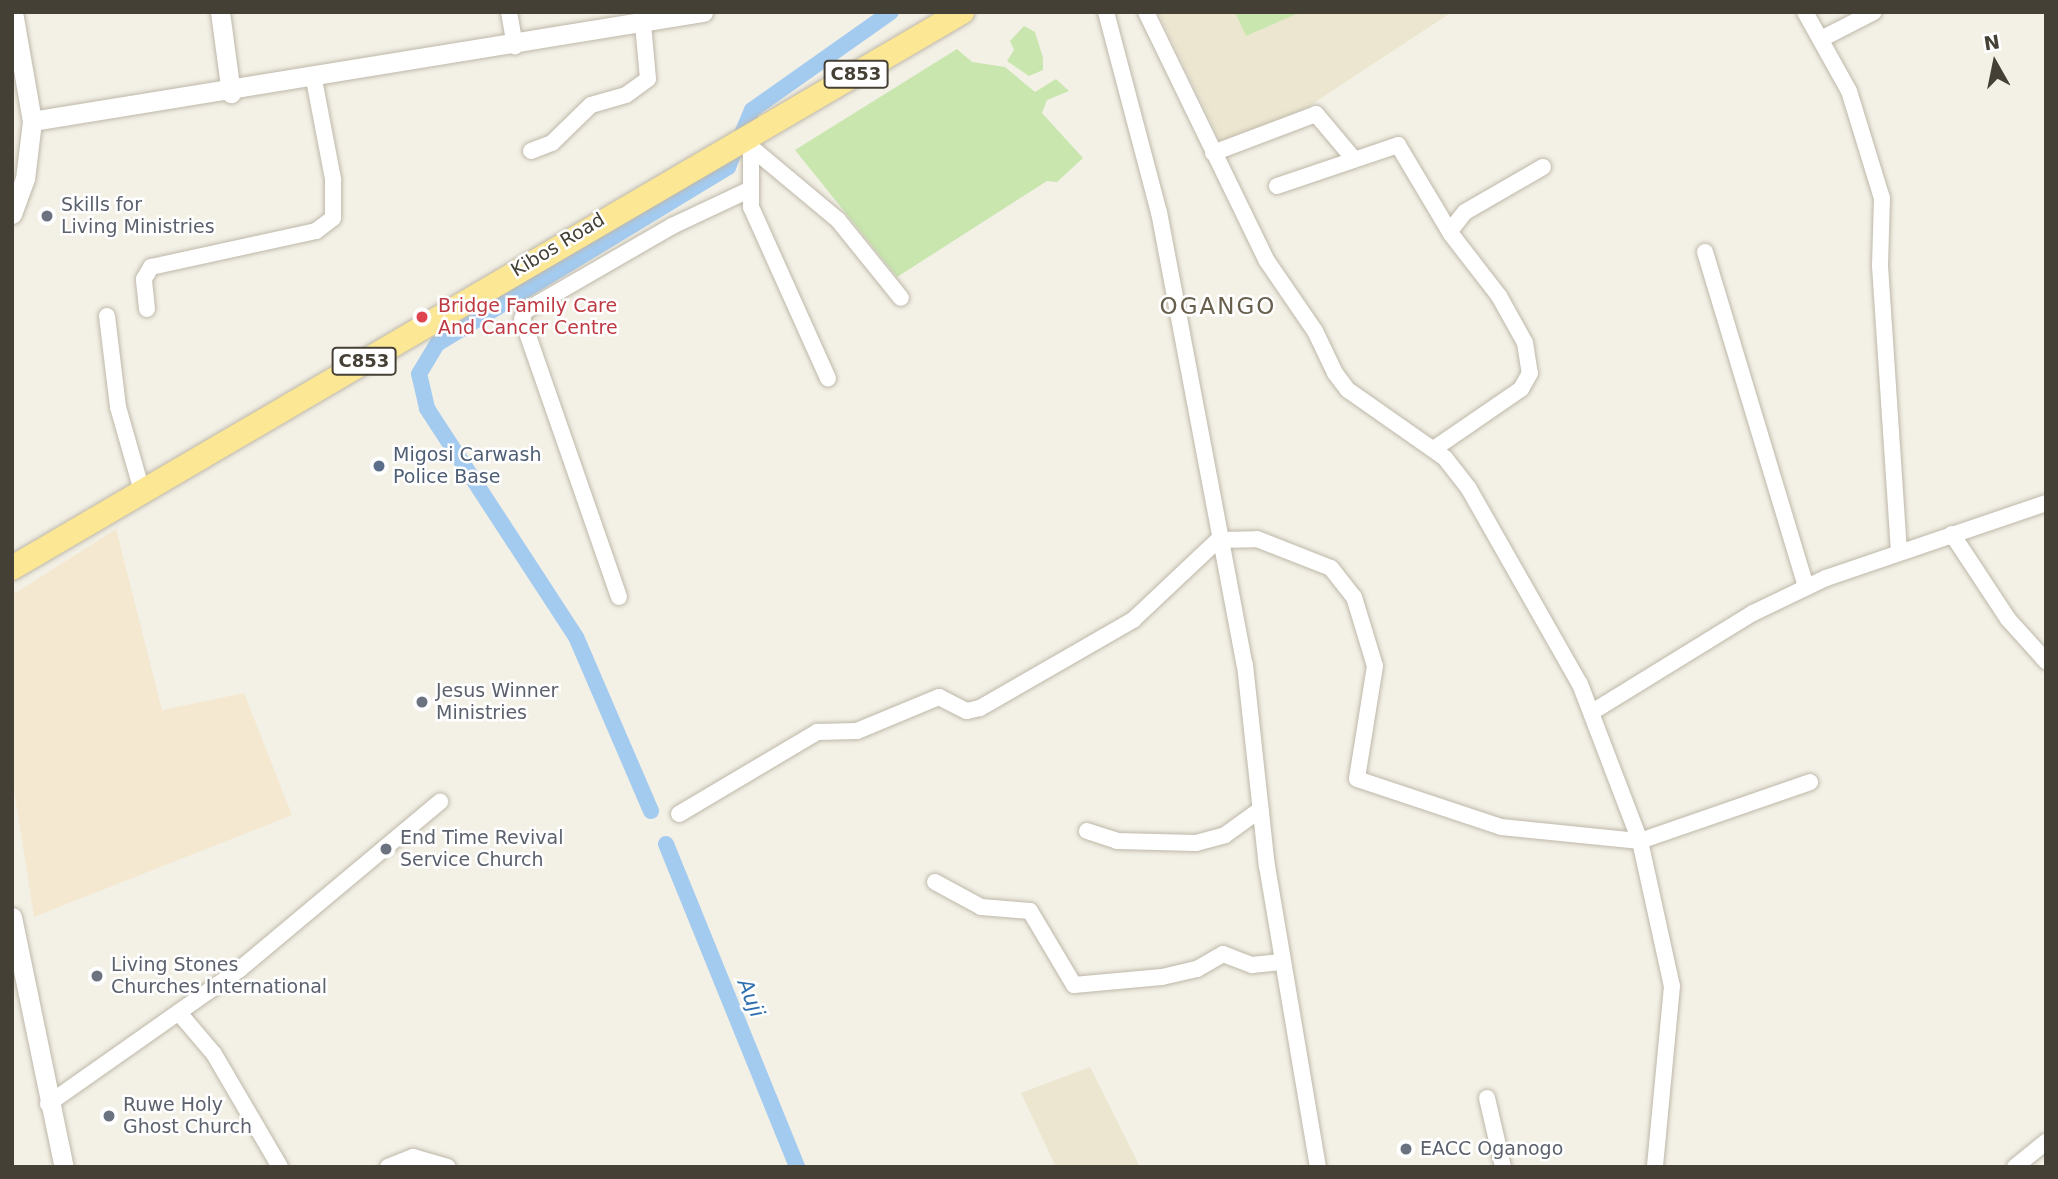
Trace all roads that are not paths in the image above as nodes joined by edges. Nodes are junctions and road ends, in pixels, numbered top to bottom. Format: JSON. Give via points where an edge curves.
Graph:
{"nodes":[{"id":1,"x":13,"y":12,"type":"edge"},
{"id":2,"x":220,"y":12,"type":"edge"},
{"id":3,"x":509,"y":12,"type":"edge"},
{"id":4,"x":704,"y":12,"type":"edge"},
{"id":5,"x":962,"y":12,"type":"edge"},
{"id":6,"x":1107,"y":12,"type":"edge"},
{"id":7,"x":1146,"y":12,"type":"edge"},
{"id":8,"x":1805,"y":12,"type":"edge"},
{"id":9,"x":1874,"y":12,"type":"edge"},
{"id":10,"x":643,"y":24,"type":"junction"},
{"id":11,"x":1821,"y":39,"type":"junction"},
{"id":12,"x":515,"y":46,"type":"junction"},
{"id":13,"x":314,"y":79,"type":"junction"},
{"id":14,"x":231,"y":93,"type":"junction"},
{"id":15,"x":32,"y":121,"type":"junction"},
{"id":16,"x":752,"y":139,"type":"junction"},
{"id":17,"x":531,"y":151,"type":"dead end"},
{"id":18,"x":1213,"y":153,"type":"junction"},
{"id":19,"x":1353,"y":158,"type":"junction"},
{"id":20,"x":1543,"y":167,"type":"dead end"},
{"id":21,"x":1277,"y":186,"type":"dead end"},
{"id":22,"x":749,"y":190,"type":"junction"},
{"id":23,"x":12,"y":214,"type":"edge"},
{"id":24,"x":1450,"y":231,"type":"junction"},
{"id":25,"x":1704,"y":252,"type":"dead end"},
{"id":26,"x":901,"y":298,"type":"dead end"},
{"id":27,"x":147,"y":309,"type":"dead end"},
{"id":28,"x":107,"y":316,"type":"dead end"},
{"id":29,"x":828,"y":378,"type":"dead end"},
{"id":30,"x":1435,"y":448,"type":"junction"},
{"id":31,"x":142,"y":491,"type":"junction"},
{"id":32,"x":2046,"y":503,"type":"edge"},
{"id":33,"x":1952,"y":534,"type":"junction"},
{"id":34,"x":1218,"y":540,"type":"junction"},
{"id":35,"x":1899,"y":551,"type":"junction"},
{"id":36,"x":12,"y":568,"type":"edge"},
{"id":37,"x":1806,"y":587,"type":"junction"},
{"id":38,"x":619,"y":597,"type":"dead end"},
{"id":39,"x":2046,"y":661,"type":"edge"},
{"id":40,"x":1592,"y":712,"type":"junction"},
{"id":41,"x":1810,"y":782,"type":"dead end"},
{"id":42,"x":440,"y":802,"type":"dead end"},
{"id":43,"x":1261,"y":809,"type":"junction"},
{"id":44,"x":678,"y":814,"type":"dead end"},
{"id":45,"x":1087,"y":831,"type":"dead end"},
{"id":46,"x":1640,"y":841,"type":"junction"},
{"id":47,"x":935,"y":882,"type":"dead end"},
{"id":48,"x":12,"y":917,"type":"edge"},
{"id":49,"x":1281,"y":962,"type":"junction"},
{"id":50,"x":17,"y":965,"type":"edge"},
{"id":51,"x":180,"y":1014,"type":"junction"},
{"id":52,"x":1487,"y":1098,"type":"dead end"},
{"id":53,"x":48,"y":1104,"type":"junction"},
{"id":54,"x":2046,"y":1142,"type":"edge"},
{"id":55,"x":64,"y":1167,"type":"edge"},
{"id":56,"x":280,"y":1167,"type":"edge"},
{"id":57,"x":388,"y":1167,"type":"edge"},
{"id":58,"x":448,"y":1167,"type":"edge"},
{"id":59,"x":1318,"y":1167,"type":"edge"},
{"id":60,"x":1503,"y":1167,"type":"edge"},
{"id":61,"x":1655,"y":1167,"type":"edge"},
{"id":62,"x":2015,"y":1167,"type":"edge"}],
"edges":[{"from":1,"to":15,"type":"street"},
{"from":2,"to":14,"type":"street"},
{"from":3,"to":12,"type":"street"},
{"from":4,"to":10,"type":"street"},
{"from":5,"to":16,"type":"main road","name":"Kibos Road","number":"C853"},
{"from":6,"to":34,"type":"street","via":[[1159,212]]},
{"from":7,"to":18,"type":"street"},
{"from":8,"to":11,"type":"street"},
{"from":9,"to":11,"type":"street"},
{"from":10,"to":12,"type":"street"},
{"from":10,"to":17,"type":"street","via":[[648,79],[626,95],[591,106],[552,143]]},
{"from":11,"to":35,"type":"street","via":[[1853,102],[1882,198],[1880,266]]},
{"from":12,"to":13,"type":"street"},
{"from":13,"to":14,"type":"street"},
{"from":13,"to":27,"type":"street","via":[[333,179],[329,222],[151,267],[144,279]]},
{"from":14,"to":15,"type":"street"},
{"from":15,"to":23,"type":"street","via":[[25,179]]},
{"from":16,"to":22,"type":"street"},
{"from":16,"to":26,"type":"street","via":[[838,220]]},
{"from":16,"to":31,"type":"main road","name":"Kibos Road","number":"C853","via":[[715,154]]},
{"from":18,"to":19,"type":"street","via":[[1316,114]]},
{"from":18,"to":30,"type":"street","via":[[1335,373],[1348,390]]},
{"from":19,"to":21,"type":"street"},
{"from":19,"to":24,"type":"street","via":[[1398,145]]},
{"from":20,"to":24,"type":"street","via":[[1465,212]]},
{"from":22,"to":29,"type":"street"},
{"from":22,"to":38,"type":"street","via":[[672,226],[525,311],[522,319]]},
{"from":24,"to":30,"type":"street","via":[[1518,331],[1530,373],[1521,388]]},
{"from":25,"to":37,"type":"street"},
{"from":28,"to":31,"type":"street","via":[[118,407]]},
{"from":30,"to":40,"type":"street","via":[[1469,489]]},
{"from":31,"to":36,"type":"main road","name":"Kibos Road","number":"C853"},
{"from":32,"to":33,"type":"street"},
{"from":33,"to":35,"type":"street"},
{"from":33,"to":39,"type":"street","via":[[2008,619]]},
{"from":34,"to":43,"type":"street","via":[[1245,665]]},
{"from":34,"to":44,"type":"street","via":[[1133,620],[980,708],[967,711],[939,697],[857,731],[817,732]]},
{"from":34,"to":46,"type":"street","via":[[1257,539],[1331,568],[1354,597],[1374,666],[1357,779],[1501,827]]},
{"from":35,"to":37,"type":"street"},
{"from":37,"to":40,"type":"street","via":[[1729,626]]},
{"from":40,"to":46,"type":"street"},
{"from":41,"to":46,"type":"street"},
{"from":42,"to":51,"type":"street"},
{"from":43,"to":45,"type":"street","via":[[1225,835],[1196,843],[1118,841]]},
{"from":43,"to":49,"type":"street"},
{"from":46,"to":61,"type":"street","via":[[1672,986]]},
{"from":47,"to":49,"type":"street","via":[[981,907],[1030,911],[1074,985],[1162,977],[1197,969],[1223,954],[1252,965]]},
{"from":48,"to":50,"type":"street"},
{"from":49,"to":59,"type":"street"},
{"from":50,"to":53,"type":"street"},
{"from":51,"to":53,"type":"street"},
{"from":51,"to":56,"type":"street","via":[[214,1054]]},
{"from":52,"to":60,"type":"street"},
{"from":53,"to":55,"type":"street"},
{"from":54,"to":62,"type":"street"},
{"from":57,"to":58,"type":"street","via":[[413,1157]]}]}
